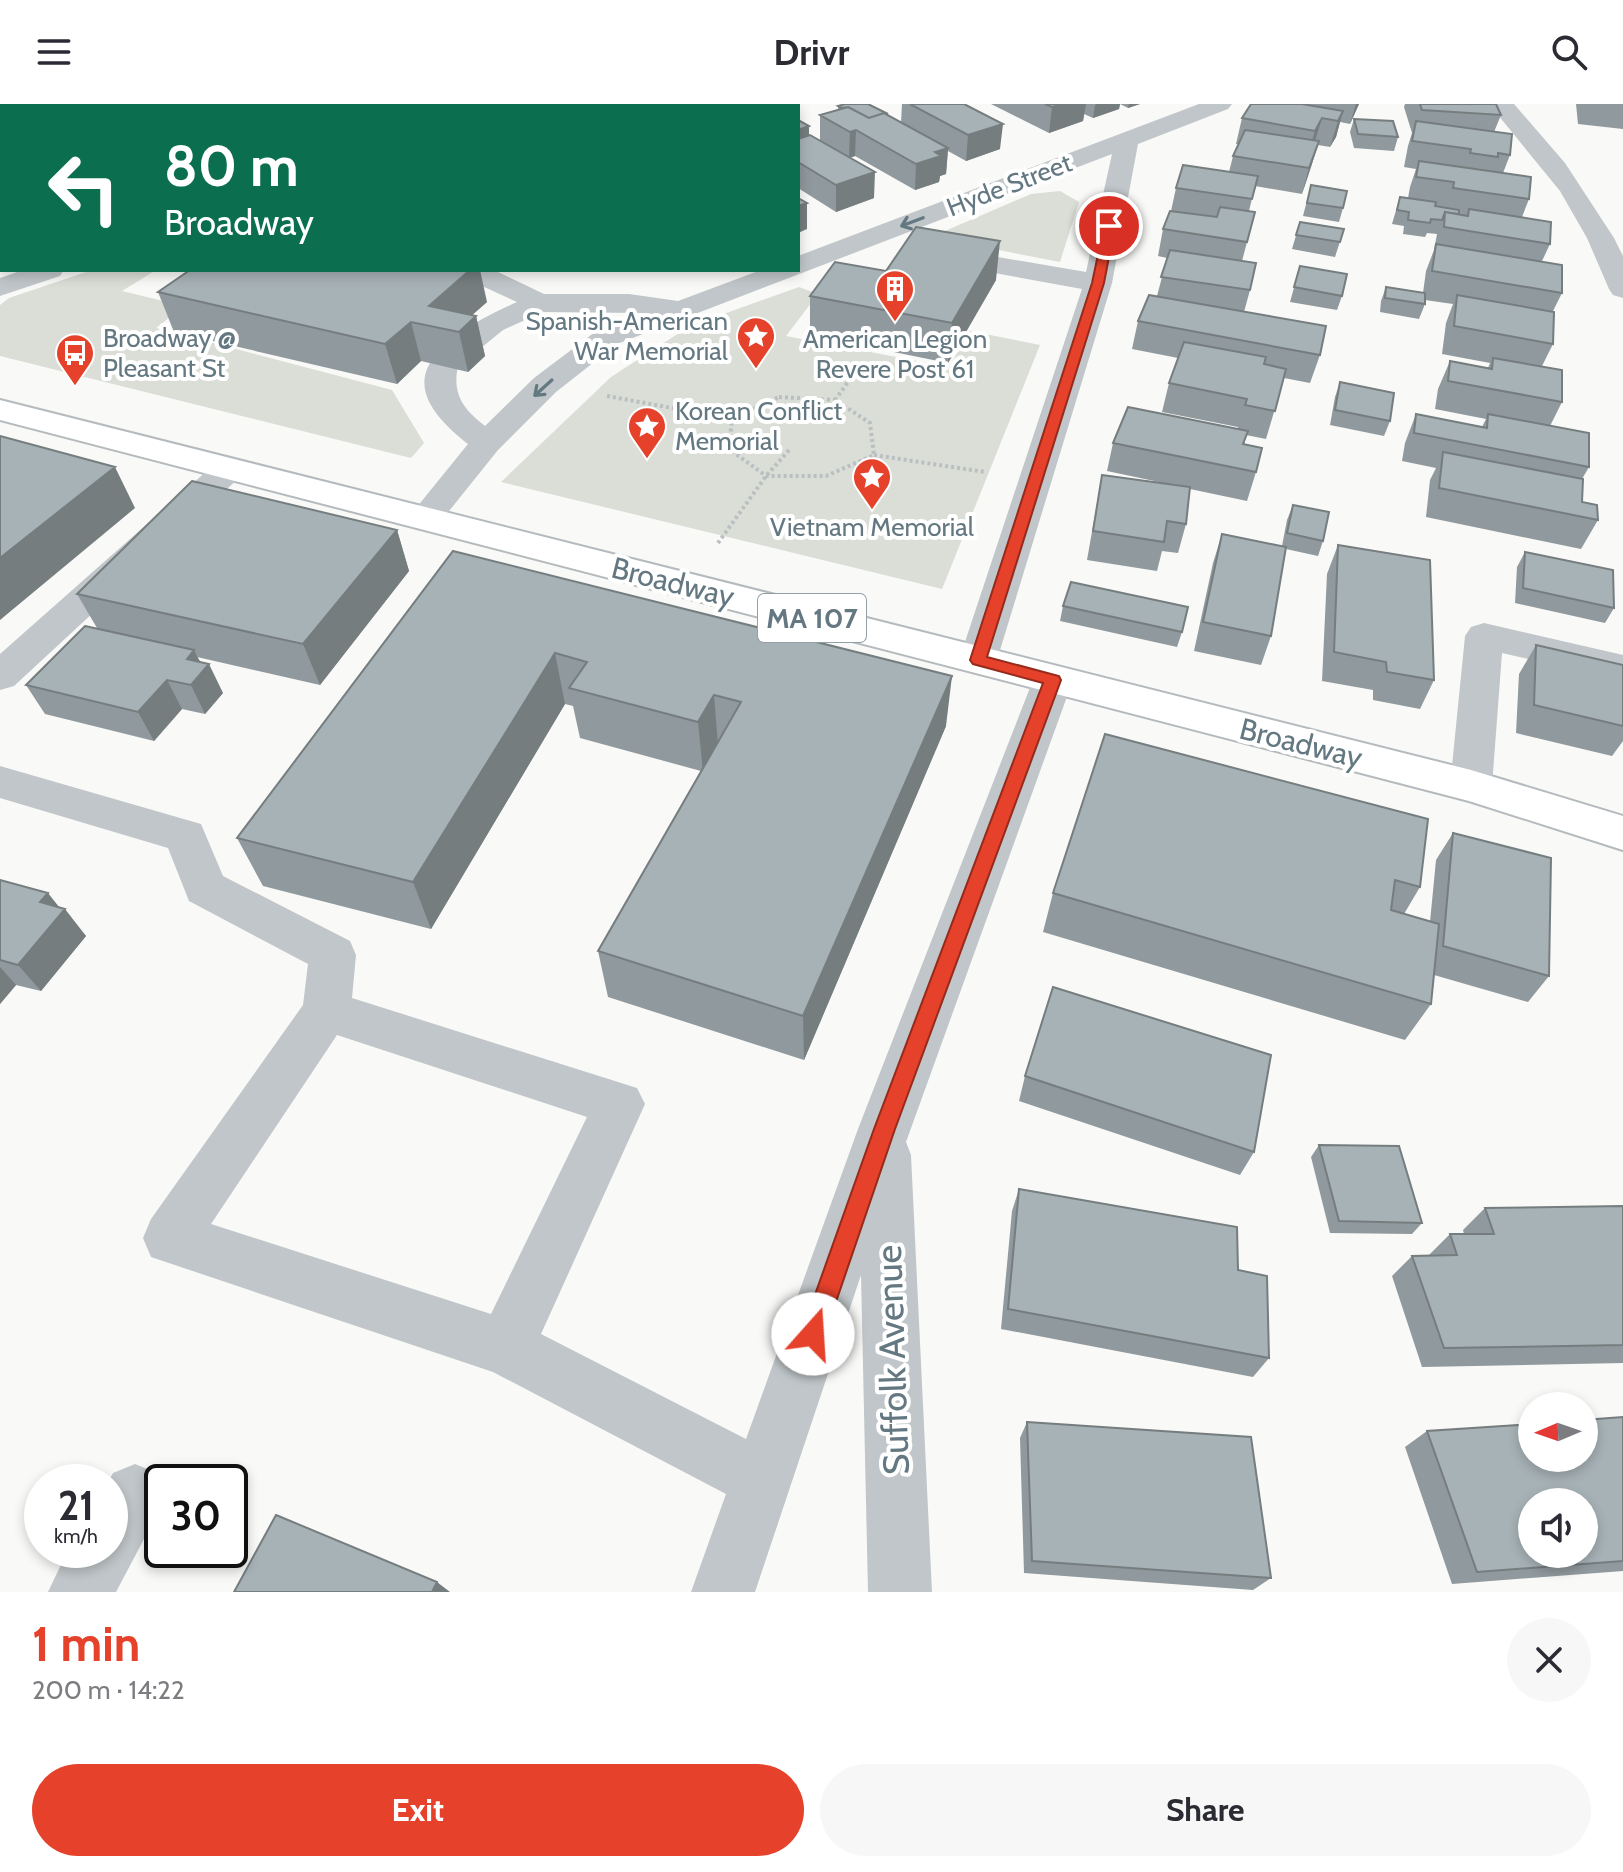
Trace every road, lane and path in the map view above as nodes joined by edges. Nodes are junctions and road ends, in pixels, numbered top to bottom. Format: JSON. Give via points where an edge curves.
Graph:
{"nodes":[{"id":1,"x":1220,"y":104,"type":"edge"},
{"id":2,"x":1501,"y":104,"type":"edge"},
{"id":3,"x":1127,"y":140,"type":"junction"},
{"id":4,"x":862,"y":241,"type":"junction"},
{"id":5,"x":800,"y":265,"type":"edge"},
{"id":6,"x":44,"y":272,"type":"edge"},
{"id":7,"x":475,"y":272,"type":"edge"},
{"id":8,"x":762,"y":274,"type":"edge"},
{"id":9,"x":1621,"y":279,"type":"edge"},
{"id":10,"x":1098,"y":283,"type":"junction"},
{"id":11,"x":0,"y":287,"type":"edge"},
{"id":12,"x":538,"y":303,"type":"junction"},
{"id":13,"x":683,"y":310,"type":"junction"},
{"id":14,"x":863,"y":361,"type":"dead end"},
{"id":15,"x":545,"y":385,"type":"junction"},
{"id":16,"x":835,"y":400,"type":"junction"},
{"id":17,"x":5,"y":415,"type":"edge"},
{"id":18,"x":732,"y":419,"type":"junction"},
{"id":19,"x":486,"y":443,"type":"junction"},
{"id":20,"x":791,"y":448,"type":"dead end"},
{"id":21,"x":874,"y":455,"type":"junction"},
{"id":22,"x":229,"y":469,"type":"junction"},
{"id":23,"x":766,"y":476,"type":"junction"},
{"id":24,"x":1033,"y":480,"type":"junction"},
{"id":25,"x":425,"y":518,"type":"junction"},
{"id":26,"x":687,"y":586,"type":"junction"},
{"id":27,"x":978,"y":660,"type":"junction"},
{"id":28,"x":1623,"y":668,"type":"edge"},
{"id":29,"x":0,"y":676,"type":"edge"},
{"id":30,"x":1053,"y":680,"type":"junction"},
{"id":31,"x":0,"y":782,"type":"edge"},
{"id":32,"x":1471,"y":786,"type":"junction"},
{"id":33,"x":1623,"y":833,"type":"edge"},
{"id":34,"x":326,"y":1011,"type":"junction"},
{"id":35,"x":884,"y":1129,"type":"junction"},
{"id":36,"x":505,"y":1347,"type":"junction"},
{"id":37,"x":762,"y":1480,"type":"junction"},
{"id":38,"x":94,"y":1568,"type":"edge"},
{"id":39,"x":80,"y":1592,"type":"edge"},
{"id":40,"x":723,"y":1592,"type":"edge"},
{"id":41,"x":900,"y":1592,"type":"edge"}],
"edges":[{"from":1,"to":3,"type":"street","name":"Hyde Street"},
{"from":2,"to":9,"type":"street","via":[[1598,209]]},
{"from":3,"to":4,"type":"street","name":"Hyde Street","one_way":true},
{"from":3,"to":10,"type":"street"},
{"from":4,"to":5,"type":"street","name":"Hyde Street"},
{"from":4,"to":10,"type":"street"},
{"from":6,"to":11,"type":"street"},
{"from":7,"to":12,"type":"street"},
{"from":8,"to":13,"type":"street"},
{"from":10,"to":24,"type":"street"},
{"from":12,"to":13,"type":"street","via":[[631,292]]},
{"from":12,"to":19,"type":"street","via":[[493,324],[451,358],[440,375],[446,409]]},
{"from":13,"to":15,"type":"street","via":[[606,338]]},
{"from":14,"to":16,"type":"path"},
{"from":15,"to":18,"type":"path"},
{"from":15,"to":19,"type":"street","one_way":true},
{"from":16,"to":18,"type":"path","via":[[779,397]]},
{"from":16,"to":21,"type":"path","via":[[870,423]]},
{"from":17,"to":22,"type":"main road","name":"Broadway","number":"MA 107"},
{"from":18,"to":23,"type":"path","via":[[729,449]]},
{"from":19,"to":25,"type":"street"},
{"from":20,"to":23,"type":"path"},
{"from":21,"to":23,"type":"path","via":[[826,476]]},
{"from":21,"to":24,"type":"path"},
{"from":22,"to":25,"type":"main road","name":"Broadway","number":"MA 107"},
{"from":22,"to":29,"type":"street"},
{"from":23,"to":26,"type":"path"},
{"from":24,"to":27,"type":"street"},
{"from":25,"to":26,"type":"main road","name":"Broadway","number":"MA 107"},
{"from":26,"to":27,"type":"main road","name":"Broadway","number":"MA 107"},
{"from":27,"to":30,"type":"main road","name":"Broadway","number":"MA 107"},
{"from":28,"to":32,"type":"street","via":[[1484,636]]},
{"from":30,"to":32,"type":"main road","name":"Broadway","number":"MA 107"},
{"from":30,"to":35,"type":"street"},
{"from":31,"to":34,"type":"street","via":[[186,836],[205,888],[333,955]]},
{"from":32,"to":33,"type":"main road","name":"Broadway","number":"MA 107"},
{"from":34,"to":36,"type":"street","via":[[619,1104]]},
{"from":34,"to":36,"type":"street","via":[[170,1238]]},
{"from":35,"to":37,"type":"street"},
{"from":35,"to":41,"type":"street","name":"Suffolk Avenue"},
{"from":36,"to":37,"type":"street"},
{"from":37,"to":40,"type":"street"},
{"from":38,"to":39,"type":"street"}]}
